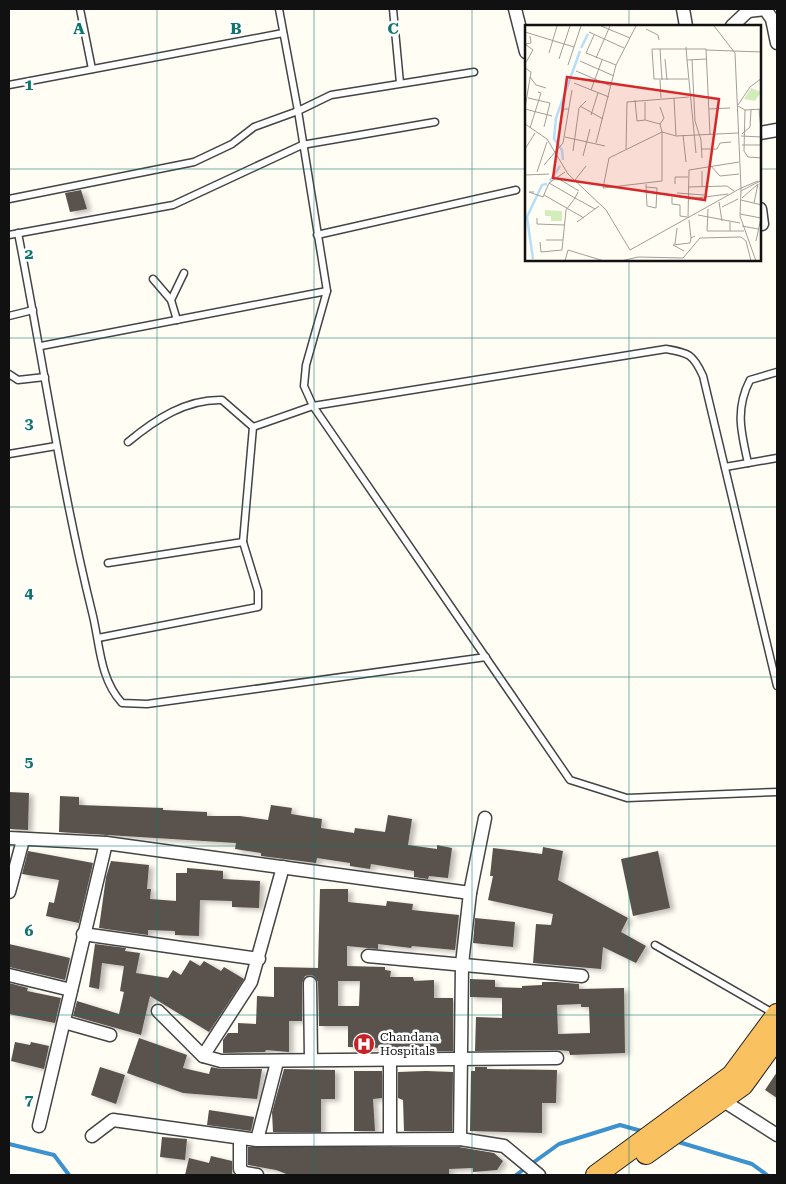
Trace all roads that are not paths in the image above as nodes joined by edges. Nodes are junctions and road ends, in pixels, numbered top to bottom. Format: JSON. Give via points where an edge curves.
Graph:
{"nodes":[{"id":1,"x":80,"y":9,"type":"edge"},
{"id":2,"x":279,"y":9,"type":"edge"},
{"id":3,"x":393,"y":9,"type":"edge"},
{"id":4,"x":515,"y":9,"type":"edge"},
{"id":5,"x":683,"y":9,"type":"edge"},
{"id":6,"x":747,"y":10,"type":"edge"},
{"id":7,"x":686,"y":25,"type":"edge"},
{"id":8,"x":733,"y":25,"type":"edge"},
{"id":9,"x":283,"y":33,"type":"junction"},
{"id":10,"x":777,"y":43,"type":"edge"},
{"id":11,"x":525,"y":48,"type":"edge"},
{"id":12,"x":92,"y":69,"type":"junction"},
{"id":13,"x":474,"y":72,"type":"dead end"},
{"id":14,"x":400,"y":83,"type":"junction"},
{"id":15,"x":9,"y":85,"type":"edge"},
{"id":16,"x":298,"y":111,"type":"junction"},
{"id":17,"x":435,"y":122,"type":"dead end"},
{"id":18,"x":777,"y":130,"type":"edge"},
{"id":19,"x":761,"y":133,"type":"edge"},
{"id":20,"x":302,"y":145,"type":"junction"},
{"id":21,"x":516,"y":190,"type":"dead end"},
{"id":22,"x":9,"y":199,"type":"edge"},
{"id":23,"x":761,"y":216,"type":"edge"},
{"id":24,"x":762,"y":224,"type":"dead end"},
{"id":25,"x":18,"y":234,"type":"junction"},
{"id":26,"x":317,"y":235,"type":"junction"},
{"id":27,"x":9,"y":236,"type":"edge"},
{"id":28,"x":184,"y":273,"type":"dead end"},
{"id":29,"x":152,"y":279,"type":"dead end"},
{"id":30,"x":327,"y":291,"type":"junction"},
{"id":31,"x":171,"y":300,"type":"junction"},
{"id":32,"x":33,"y":310,"type":"junction"},
{"id":33,"x":9,"y":316,"type":"edge"},
{"id":34,"x":177,"y":320,"type":"junction"},
{"id":35,"x":41,"y":346,"type":"junction"},
{"id":36,"x":777,"y":372,"type":"edge"},
{"id":37,"x":9,"y":374,"type":"edge"},
{"id":38,"x":45,"y":377,"type":"junction"},
{"id":39,"x":313,"y":406,"type":"junction"},
{"id":40,"x":253,"y":428,"type":"junction"},
{"id":41,"x":128,"y":442,"type":"dead end"},
{"id":42,"x":56,"y":446,"type":"junction"},
{"id":43,"x":9,"y":454,"type":"edge"},
{"id":44,"x":777,"y":458,"type":"edge"},
{"id":45,"x":748,"y":463,"type":"junction"},
{"id":46,"x":724,"y":467,"type":"junction"},
{"id":47,"x":243,"y":542,"type":"junction"},
{"id":48,"x":108,"y":563,"type":"dead end"},
{"id":49,"x":98,"y":638,"type":"junction"},
{"id":50,"x":486,"y":657,"type":"junction"},
{"id":51,"x":777,"y":686,"type":"edge"},
{"id":52,"x":777,"y":792,"type":"edge"},
{"id":53,"x":485,"y":818,"type":"dead end"},
{"id":54,"x":9,"y":838,"type":"edge"},
{"id":55,"x":23,"y":840,"type":"junction"},
{"id":56,"x":106,"y":843,"type":"junction"},
{"id":57,"x":283,"y":867,"type":"junction"},
{"id":58,"x":9,"y":892,"type":"edge"},
{"id":59,"x":470,"y":893,"type":"junction"},
{"id":60,"x":83,"y":934,"type":"junction"},
{"id":61,"x":655,"y":945,"type":"dead end"},
{"id":62,"x":368,"y":956,"type":"dead end"},
{"id":63,"x":259,"y":959,"type":"junction"},
{"id":64,"x":462,"y":964,"type":"junction"},
{"id":65,"x":9,"y":975,"type":"edge"},
{"id":66,"x":582,"y":976,"type":"dead end"},
{"id":67,"x":310,"y":983,"type":"dead end"},
{"id":68,"x":71,"y":990,"type":"junction"},
{"id":69,"x":158,"y":1012,"type":"dead end"},
{"id":70,"x":777,"y":1014,"type":"edge"},
{"id":71,"x":64,"y":1022,"type":"junction"},
{"id":72,"x":110,"y":1035,"type":"dead end"},
{"id":73,"x":777,"y":1038,"type":"edge"},
{"id":74,"x":203,"y":1056,"type":"junction"},
{"id":75,"x":462,"y":1058,"type":"junction"},
{"id":76,"x":558,"y":1058,"type":"dead end"},
{"id":77,"x":312,"y":1059,"type":"junction"},
{"id":78,"x":390,"y":1061,"type":"junction"},
{"id":79,"x":277,"y":1062,"type":"junction"},
{"id":80,"x":722,"y":1100,"type":"junction"},
{"id":81,"x":682,"y":1120,"type":"junction"},
{"id":82,"x":38,"y":1126,"type":"dead end"},
{"id":83,"x":777,"y":1135,"type":"edge"},
{"id":84,"x":92,"y":1136,"type":"dead end"},
{"id":85,"x":240,"y":1138,"type":"junction"},
{"id":86,"x":390,"y":1139,"type":"junction"},
{"id":87,"x":460,"y":1139,"type":"junction"},
{"id":88,"x":257,"y":1140,"type":"junction"},
{"id":89,"x":257,"y":1175,"type":"edge"},
{"id":90,"x":539,"y":1175,"type":"edge"},
{"id":91,"x":596,"y":1175,"type":"edge"},
{"id":92,"x":616,"y":1175,"type":"edge"}],
"edges":[{"from":1,"to":12,"type":"lane"},
{"from":2,"to":9,"type":"lane"},
{"from":3,"to":14,"type":"lane"},
{"from":4,"to":11,"type":"street"},
{"from":5,"to":7,"type":"street"},
{"from":6,"to":8,"type":"street"},
{"from":6,"to":10,"type":"street","via":[[765,9],[772,19]]},
{"from":9,"to":12,"type":"lane"},
{"from":9,"to":16,"type":"lane"},
{"from":12,"to":15,"type":"lane"},
{"from":13,"to":14,"type":"lane"},
{"from":14,"to":16,"type":"lane","via":[[331,95]]},
{"from":16,"to":20,"type":"lane"},
{"from":16,"to":22,"type":"lane","via":[[254,127],[232,144],[194,162]]},
{"from":17,"to":20,"type":"lane"},
{"from":18,"to":19,"type":"street"},
{"from":20,"to":25,"type":"lane","via":[[174,205]]},
{"from":20,"to":26,"type":"lane"},
{"from":21,"to":26,"type":"lane"},
{"from":23,"to":24,"type":"street"},
{"from":25,"to":27,"type":"lane"},
{"from":25,"to":32,"type":"lane"},
{"from":26,"to":30,"type":"lane"},
{"from":28,"to":31,"type":"lane"},
{"from":29,"to":31,"type":"lane"},
{"from":30,"to":34,"type":"lane"},
{"from":30,"to":39,"type":"lane","via":[[306,365],[304,386]]},
{"from":31,"to":34,"type":"lane"},
{"from":32,"to":33,"type":"lane"},
{"from":32,"to":35,"type":"lane"},
{"from":34,"to":35,"type":"lane"},
{"from":35,"to":38,"type":"lane"},
{"from":36,"to":45,"type":"lane","via":[[750,380],[744,392],[739,423]]},
{"from":37,"to":38,"type":"lane","via":[[18,380]]},
{"from":38,"to":42,"type":"lane"},
{"from":39,"to":40,"type":"lane"},
{"from":39,"to":46,"type":"lane","via":[[666,349],[688,353],[700,368]]},
{"from":39,"to":50,"type":"lane"},
{"from":40,"to":41,"type":"lane","via":[[222,400],[204,400],[177,409]]},
{"from":40,"to":47,"type":"lane"},
{"from":42,"to":43,"type":"lane"},
{"from":42,"to":49,"type":"lane"},
{"from":44,"to":45,"type":"lane"},
{"from":45,"to":46,"type":"lane"},
{"from":46,"to":51,"type":"lane"},
{"from":47,"to":48,"type":"lane"},
{"from":47,"to":49,"type":"lane","via":[[258,591],[258,607]]},
{"from":49,"to":50,"type":"lane","via":[[106,680],[113,693],[122,703],[139,704]]},
{"from":50,"to":52,"type":"lane","via":[[570,780],[627,798]]},
{"from":53,"to":59,"type":"street"},
{"from":54,"to":55,"type":"street"},
{"from":55,"to":56,"type":"street"},
{"from":55,"to":58,"type":"street"},
{"from":56,"to":57,"type":"street"},
{"from":56,"to":60,"type":"street"},
{"from":57,"to":59,"type":"street"},
{"from":57,"to":63,"type":"street"},
{"from":59,"to":64,"type":"street"},
{"from":60,"to":63,"type":"street"},
{"from":60,"to":68,"type":"street"},
{"from":61,"to":70,"type":"lane"},
{"from":62,"to":64,"type":"street"},
{"from":63,"to":74,"type":"street","via":[[251,982]]},
{"from":64,"to":66,"type":"street"},
{"from":64,"to":75,"type":"street"},
{"from":65,"to":68,"type":"street"},
{"from":67,"to":77,"type":"street"},
{"from":68,"to":71,"type":"street"},
{"from":69,"to":74,"type":"street"},
{"from":70,"to":81,"type":"highway","via":[[732,1075]]},
{"from":71,"to":72,"type":"street"},
{"from":71,"to":82,"type":"street"},
{"from":73,"to":80,"type":"highway","via":[[743,1085]]},
{"from":74,"to":79,"type":"street","via":[[221,1061]]},
{"from":75,"to":76,"type":"street"},
{"from":75,"to":78,"type":"street"},
{"from":75,"to":87,"type":"street"},
{"from":77,"to":78,"type":"street"},
{"from":77,"to":79,"type":"street"},
{"from":78,"to":86,"type":"street"},
{"from":79,"to":88,"type":"street"},
{"from":80,"to":81,"type":"highway"},
{"from":80,"to":83,"type":"street"},
{"from":81,"to":91,"type":"highway"},
{"from":81,"to":92,"type":"highway"},
{"from":84,"to":85,"type":"street","via":[[113,1120]]},
{"from":85,"to":88,"type":"street"},
{"from":85,"to":89,"type":"street","via":[[240,1169]]},
{"from":86,"to":87,"type":"street"},
{"from":86,"to":88,"type":"street"},
{"from":87,"to":90,"type":"street","via":[[504,1146]]}]}
